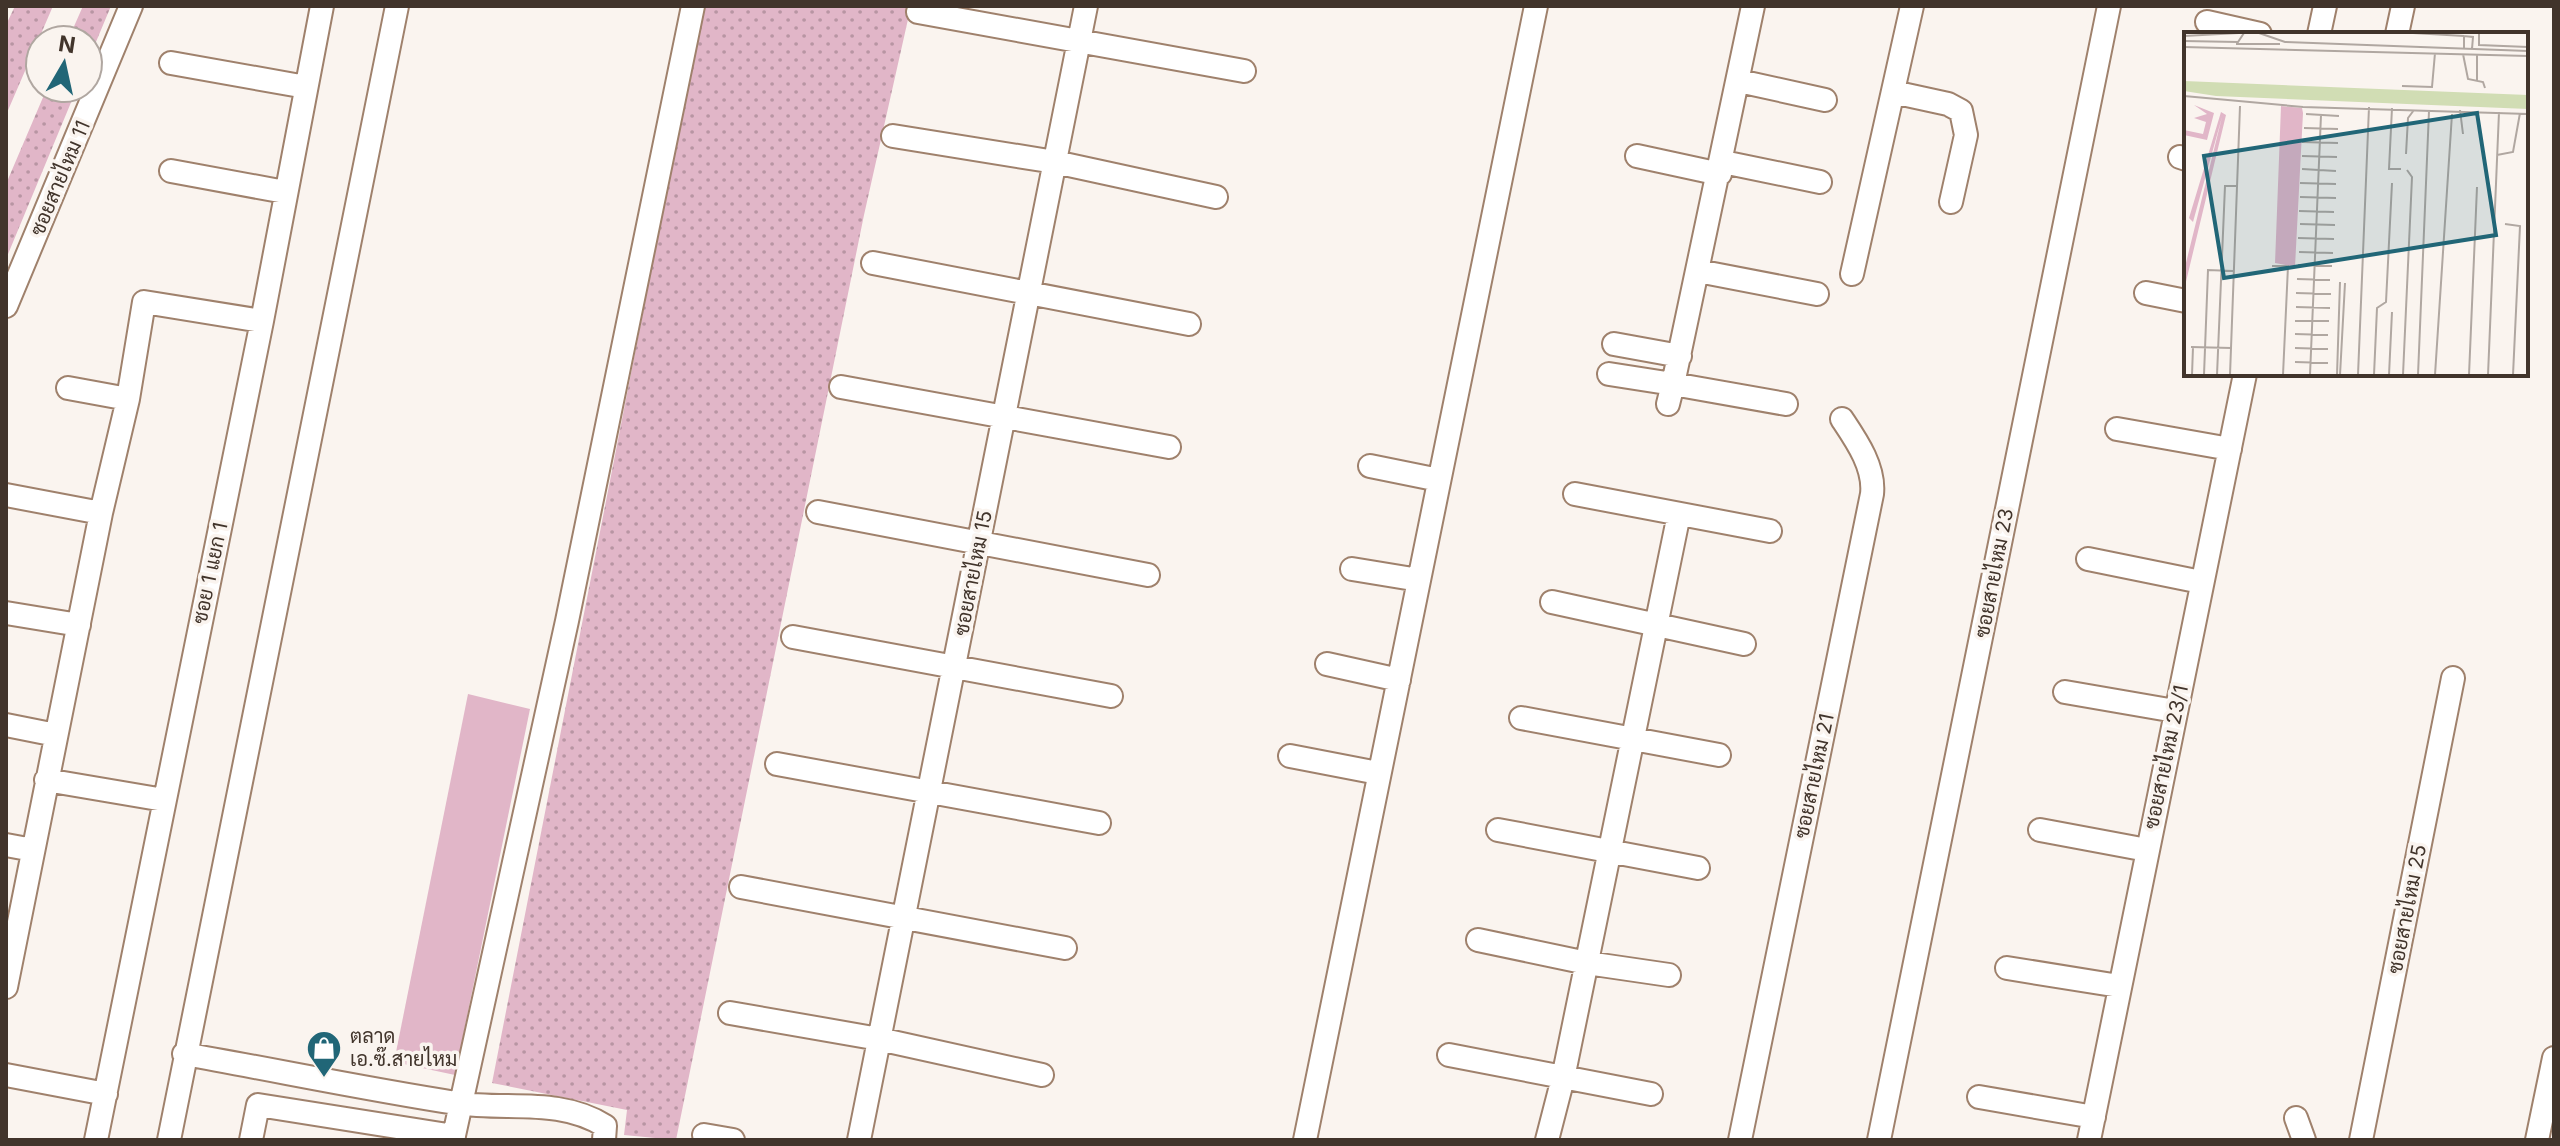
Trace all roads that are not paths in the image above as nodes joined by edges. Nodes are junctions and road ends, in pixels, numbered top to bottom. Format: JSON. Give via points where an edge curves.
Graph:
{"nodes":[{"id":1,"x":131,"y":6,"type":"edge"},
{"id":2,"x":322,"y":6,"type":"edge"},
{"id":3,"x":397,"y":6,"type":"edge"},
{"id":4,"x":693,"y":6,"type":"edge"},
{"id":5,"x":1086,"y":6,"type":"edge"},
{"id":6,"x":1536,"y":6,"type":"edge"},
{"id":7,"x":1753,"y":6,"type":"edge"},
{"id":8,"x":1912,"y":6,"type":"edge"},
{"id":9,"x":2109,"y":6,"type":"edge"},
{"id":10,"x":2325,"y":6,"type":"edge"},
{"id":11,"x":2403,"y":6,"type":"edge"},
{"id":12,"x":918,"y":12,"type":"dead end"},
{"id":13,"x":2207,"y":22,"type":"dead end"},
{"id":14,"x":2251,"y":32,"type":"edge"},
{"id":15,"x":2319,"y":32,"type":"edge"},
{"id":16,"x":2397,"y":32,"type":"edge"},
{"id":17,"x":1080,"y":40,"type":"junction"},
{"id":18,"x":171,"y":63,"type":"dead end"},
{"id":19,"x":1244,"y":71,"type":"dead end"},
{"id":20,"x":1739,"y":81,"type":"junction"},
{"id":21,"x":306,"y":87,"type":"junction"},
{"id":22,"x":1893,"y":92,"type":"junction"},
{"id":23,"x":1825,"y":100,"type":"dead end"},
{"id":24,"x":893,"y":136,"type":"dead end"},
{"id":25,"x":1637,"y":156,"type":"dead end"},
{"id":26,"x":1055,"y":162,"type":"junction"},
{"id":27,"x":1722,"y":168,"type":"junction"},
{"id":28,"x":171,"y":171,"type":"dead end"},
{"id":29,"x":1820,"y":182,"type":"dead end"},
{"id":30,"x":285,"y":192,"type":"junction"},
{"id":31,"x":1216,"y":197,"type":"dead end"},
{"id":32,"x":1951,"y":202,"type":"dead end"},
{"id":33,"x":873,"y":263,"type":"dead end"},
{"id":34,"x":1698,"y":271,"type":"junction"},
{"id":35,"x":1852,"y":274,"type":"dead end"},
{"id":36,"x":1029,"y":291,"type":"junction"},
{"id":37,"x":2146,"y":293,"type":"dead end"},
{"id":38,"x":1817,"y":294,"type":"dead end"},
{"id":39,"x":2184,"y":301,"type":"edge"},
{"id":40,"x":6,"y":306,"type":"edge"},
{"id":41,"x":262,"y":321,"type":"junction"},
{"id":42,"x":1189,"y":324,"type":"dead end"},
{"id":43,"x":1614,"y":344,"type":"dead end"},
{"id":44,"x":1680,"y":356,"type":"junction"},
{"id":45,"x":1609,"y":374,"type":"dead end"},
{"id":46,"x":2245,"y":376,"type":"edge"},
{"id":47,"x":841,"y":387,"type":"dead end"},
{"id":48,"x":68,"y":388,"type":"dead end"},
{"id":49,"x":1671,"y":394,"type":"junction"},
{"id":50,"x":128,"y":399,"type":"junction"},
{"id":51,"x":1786,"y":404,"type":"dead end"},
{"id":52,"x":1004,"y":416,"type":"junction"},
{"id":53,"x":1842,"y":419,"type":"dead end"},
{"id":54,"x":2117,"y":429,"type":"dead end"},
{"id":55,"x":1169,"y":447,"type":"dead end"},
{"id":56,"x":2230,"y":449,"type":"junction"},
{"id":57,"x":1370,"y":466,"type":"dead end"},
{"id":58,"x":1439,"y":480,"type":"junction"},
{"id":59,"x":1575,"y":494,"type":"dead end"},
{"id":60,"x":6,"y":495,"type":"edge"},
{"id":61,"x":818,"y":512,"type":"dead end"},
{"id":62,"x":101,"y":513,"type":"junction"},
{"id":63,"x":1679,"y":514,"type":"junction"},
{"id":64,"x":1770,"y":531,"type":"dead end"},
{"id":65,"x":979,"y":541,"type":"junction"},
{"id":66,"x":2088,"y":559,"type":"dead end"},
{"id":67,"x":1352,"y":569,"type":"dead end"},
{"id":68,"x":1148,"y":575,"type":"dead end"},
{"id":69,"x":1419,"y":580,"type":"junction"},
{"id":70,"x":2201,"y":582,"type":"junction"},
{"id":71,"x":1552,"y":602,"type":"dead end"},
{"id":72,"x":6,"y":613,"type":"edge"},
{"id":73,"x":79,"y":625,"type":"junction"},
{"id":74,"x":1656,"y":625,"type":"junction"},
{"id":75,"x":793,"y":637,"type":"dead end"},
{"id":76,"x":1744,"y":644,"type":"dead end"},
{"id":77,"x":1327,"y":664,"type":"dead end"},
{"id":78,"x":954,"y":667,"type":"junction"},
{"id":79,"x":2453,"y":678,"type":"dead end"},
{"id":80,"x":1399,"y":680,"type":"junction"},
{"id":81,"x":2065,"y":692,"type":"dead end"},
{"id":82,"x":1111,"y":696,"type":"dead end"},
{"id":83,"x":2175,"y":711,"type":"junction"},
{"id":84,"x":1521,"y":718,"type":"dead end"},
{"id":85,"x":6,"y":725,"type":"edge"},
{"id":86,"x":56,"y":735,"type":"junction"},
{"id":87,"x":1633,"y":740,"type":"junction"},
{"id":88,"x":1719,"y":755,"type":"dead end"},
{"id":89,"x":1290,"y":756,"type":"dead end"},
{"id":90,"x":777,"y":764,"type":"dead end"},
{"id":91,"x":1378,"y":773,"type":"junction"},
{"id":92,"x":46,"y":780,"type":"junction"},
{"id":93,"x":928,"y":793,"type":"junction"},
{"id":94,"x":164,"y":800,"type":"junction"},
{"id":95,"x":1099,"y":823,"type":"dead end"},
{"id":96,"x":1498,"y":830,"type":"dead end"},
{"id":97,"x":2040,"y":830,"type":"dead end"},
{"id":98,"x":6,"y":845,"type":"edge"},
{"id":99,"x":33,"y":850,"type":"junction"},
{"id":100,"x":2147,"y":850,"type":"junction"},
{"id":101,"x":1610,"y":851,"type":"junction"},
{"id":102,"x":1698,"y":868,"type":"dead end"},
{"id":103,"x":741,"y":887,"type":"dead end"},
{"id":104,"x":904,"y":916,"type":"junction"},
{"id":105,"x":1478,"y":940,"type":"dead end"},
{"id":106,"x":1065,"y":948,"type":"dead end"},
{"id":107,"x":9,"y":960,"type":"edge"},
{"id":108,"x":1587,"y":963,"type":"junction"},
{"id":109,"x":2007,"y":968,"type":"dead end"},
{"id":110,"x":1669,"y":975,"type":"dead end"},
{"id":111,"x":2119,"y":986,"type":"junction"},
{"id":112,"x":6,"y":987,"type":"edge"},
{"id":113,"x":730,"y":1013,"type":"dead end"},
{"id":114,"x":879,"y":1039,"type":"junction"},
{"id":115,"x":184,"y":1054,"type":"junction"},
{"id":116,"x":1449,"y":1055,"type":"dead end"},
{"id":117,"x":2554,"y":1058,"type":"edge"},
{"id":118,"x":6,"y":1075,"type":"edge"},
{"id":119,"x":1042,"y":1075,"type":"dead end"},
{"id":120,"x":1563,"y":1078,"type":"junction"},
{"id":121,"x":106,"y":1094,"type":"junction"},
{"id":122,"x":1651,"y":1094,"type":"dead end"},
{"id":123,"x":1979,"y":1097,"type":"dead end"},
{"id":124,"x":460,"y":1104,"type":"junction"},
{"id":125,"x":2094,"y":1117,"type":"junction"},
{"id":126,"x":2296,"y":1118,"type":"dead end"},
{"id":127,"x":704,"y":1135,"type":"dead end"},
{"id":128,"x":453,"y":1138,"type":"edge"},
{"id":129,"x":96,"y":1140,"type":"edge"},
{"id":130,"x":169,"y":1140,"type":"edge"},
{"id":131,"x":251,"y":1140,"type":"edge"},
{"id":132,"x":604,"y":1140,"type":"edge"},
{"id":133,"x":733,"y":1140,"type":"edge"},
{"id":134,"x":859,"y":1140,"type":"edge"},
{"id":135,"x":1305,"y":1140,"type":"edge"},
{"id":136,"x":1547,"y":1140,"type":"edge"},
{"id":137,"x":1740,"y":1140,"type":"edge"},
{"id":138,"x":1879,"y":1140,"type":"edge"},
{"id":139,"x":2089,"y":1140,"type":"edge"},
{"id":140,"x":2304,"y":1140,"type":"edge"},
{"id":141,"x":2361,"y":1140,"type":"edge"},
{"id":142,"x":2537,"y":1140,"type":"edge"}],
"edges":[{"from":1,"to":40,"type":"street","name":"ซอยสายไหม 11"},
{"from":2,"to":21,"type":"street","name":"ซอย 1 แยก 1"},
{"from":3,"to":115,"type":"street"},
{"from":4,"to":124,"type":"street","via":[[567,621]]},
{"from":5,"to":17,"type":"street","name":"ซอยสายไหม 15"},
{"from":6,"to":58,"type":"street"},
{"from":7,"to":20,"type":"street"},
{"from":8,"to":22,"type":"street"},
{"from":9,"to":138,"type":"street","name":"ซอยสายไหม 23"},
{"from":10,"to":15,"type":"street"},
{"from":11,"to":16,"type":"street"},
{"from":12,"to":17,"type":"street"},
{"from":13,"to":14,"type":"street"},
{"from":17,"to":19,"type":"street"},
{"from":17,"to":26,"type":"street","name":"ซอยสายไหม 15"},
{"from":18,"to":21,"type":"street"},
{"from":20,"to":23,"type":"street"},
{"from":20,"to":27,"type":"street"},
{"from":21,"to":30,"type":"street","name":"ซอย 1 แยก 1"},
{"from":22,"to":32,"type":"street","via":[[1961,111],[1966,135]]},
{"from":22,"to":35,"type":"street"},
{"from":24,"to":26,"type":"street"},
{"from":25,"to":27,"type":"street"},
{"from":26,"to":31,"type":"street"},
{"from":26,"to":36,"type":"street","name":"ซอยสายไหม 15"},
{"from":27,"to":29,"type":"street"},
{"from":27,"to":34,"type":"street"},
{"from":28,"to":30,"type":"street"},
{"from":30,"to":41,"type":"street","name":"ซอย 1 แยก 1"},
{"from":33,"to":36,"type":"street"},
{"from":34,"to":38,"type":"street"},
{"from":34,"to":44,"type":"street"},
{"from":36,"to":42,"type":"street"},
{"from":36,"to":52,"type":"street","name":"ซอยสายไหม 15"},
{"from":37,"to":39,"type":"street"},
{"from":41,"to":50,"type":"street","via":[[144,302]]},
{"from":41,"to":94,"type":"street","name":"ซอย 1 แยก 1"},
{"from":43,"to":44,"type":"street"},
{"from":44,"to":49,"type":"street"},
{"from":45,"to":49,"type":"street"},
{"from":46,"to":56,"type":"street","name":"ซอยสายไหม 23/1"},
{"from":47,"to":52,"type":"street"},
{"from":48,"to":50,"type":"street"},
{"from":49,"to":51,"type":"street"},
{"from":50,"to":62,"type":"street"},
{"from":52,"to":55,"type":"street"},
{"from":52,"to":65,"type":"street","name":"ซอยสายไหม 15"},
{"from":53,"to":137,"type":"street","name":"ซอยสายไหม 21","via":[[1866,461],[1872,494]]},
{"from":54,"to":56,"type":"street"},
{"from":56,"to":70,"type":"street","name":"ซอยสายไหม 23/1"},
{"from":57,"to":58,"type":"street"},
{"from":58,"to":69,"type":"street"},
{"from":59,"to":63,"type":"street"},
{"from":60,"to":62,"type":"street"},
{"from":61,"to":65,"type":"street"},
{"from":62,"to":73,"type":"street"},
{"from":63,"to":64,"type":"street"},
{"from":63,"to":74,"type":"street"},
{"from":65,"to":68,"type":"street"},
{"from":65,"to":78,"type":"street","name":"ซอยสายไหม 15"},
{"from":66,"to":70,"type":"street"},
{"from":67,"to":69,"type":"street"},
{"from":69,"to":80,"type":"street"},
{"from":70,"to":83,"type":"street","name":"ซอยสายไหม 23/1"},
{"from":71,"to":74,"type":"street"},
{"from":72,"to":73,"type":"street"},
{"from":73,"to":86,"type":"street"},
{"from":74,"to":76,"type":"street"},
{"from":74,"to":87,"type":"street"},
{"from":75,"to":78,"type":"street"},
{"from":77,"to":80,"type":"street"},
{"from":78,"to":82,"type":"street"},
{"from":78,"to":93,"type":"street","name":"ซอยสายไหม 15"},
{"from":79,"to":141,"type":"street","name":"ซอยสายไหม 25"},
{"from":80,"to":91,"type":"street"},
{"from":81,"to":83,"type":"street"},
{"from":83,"to":100,"type":"street","name":"ซอยสายไหม 23/1"},
{"from":84,"to":87,"type":"street"},
{"from":85,"to":86,"type":"street"},
{"from":86,"to":92,"type":"street"},
{"from":87,"to":88,"type":"street"},
{"from":87,"to":101,"type":"street"},
{"from":89,"to":91,"type":"street"},
{"from":90,"to":93,"type":"street"},
{"from":91,"to":135,"type":"street"},
{"from":92,"to":94,"type":"street"},
{"from":92,"to":99,"type":"street"},
{"from":93,"to":95,"type":"street"},
{"from":93,"to":104,"type":"street","name":"ซอยสายไหม 15"},
{"from":94,"to":121,"type":"street","name":"ซอย 1 แยก 1"},
{"from":96,"to":101,"type":"street"},
{"from":97,"to":100,"type":"street"},
{"from":98,"to":99,"type":"street"},
{"from":99,"to":107,"type":"street"},
{"from":100,"to":111,"type":"street","name":"ซอยสายไหม 23/1"},
{"from":101,"to":102,"type":"street"},
{"from":101,"to":108,"type":"street"},
{"from":103,"to":104,"type":"street"},
{"from":104,"to":106,"type":"street"},
{"from":104,"to":114,"type":"street","name":"ซอยสายไหม 15"},
{"from":105,"to":108,"type":"street"},
{"from":107,"to":112,"type":"street"},
{"from":108,"to":110,"type":"street"},
{"from":108,"to":120,"type":"street"},
{"from":109,"to":111,"type":"street"},
{"from":111,"to":125,"type":"street","name":"ซอยสายไหม 23/1"},
{"from":113,"to":114,"type":"street"},
{"from":114,"to":119,"type":"street"},
{"from":114,"to":134,"type":"street","name":"ซอยสายไหม 15"},
{"from":115,"to":124,"type":"street"},
{"from":115,"to":130,"type":"street"},
{"from":116,"to":120,"type":"street"},
{"from":117,"to":142,"type":"street"},
{"from":118,"to":121,"type":"street"},
{"from":120,"to":122,"type":"street"},
{"from":120,"to":136,"type":"street"},
{"from":121,"to":129,"type":"street","name":"ซอย 1 แยก 1"},
{"from":123,"to":125,"type":"street"},
{"from":124,"to":128,"type":"street"},
{"from":124,"to":132,"type":"street","via":[[536,1105],[588,1116],[605,1126]]},
{"from":125,"to":139,"type":"street","name":"ซอยสายไหม 23/1"},
{"from":126,"to":140,"type":"street"},
{"from":127,"to":133,"type":"street"},
{"from":128,"to":131,"type":"street","via":[[258,1105]]}]}
